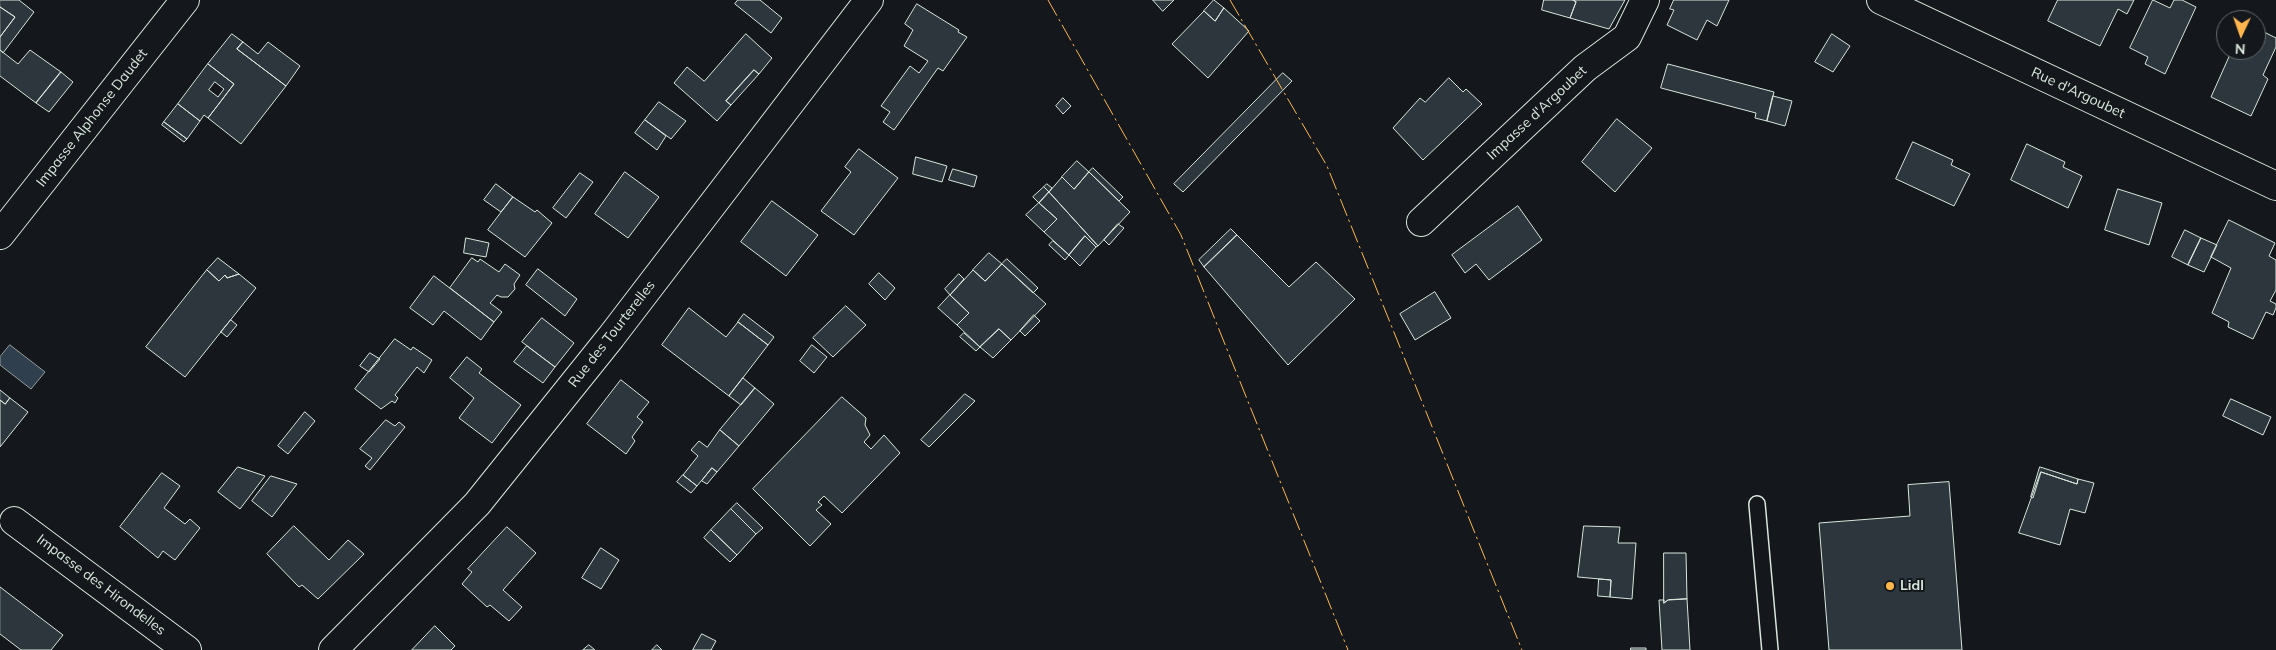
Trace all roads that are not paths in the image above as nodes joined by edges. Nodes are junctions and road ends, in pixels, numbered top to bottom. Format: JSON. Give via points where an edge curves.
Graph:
{"nodes":[{"id":1,"x":185,"y":0,"type":"edge"},
{"id":2,"x":869,"y":0,"type":"edge"},
{"id":3,"x":1645,"y":0,"type":"edge"},
{"id":4,"x":1881,"y":0,"type":"edge"},
{"id":5,"x":2276,"y":186,"type":"edge"},
{"id":6,"x":1421,"y":222,"type":"dead end"},
{"id":7,"x":0,"y":235,"type":"edge"},
{"id":8,"x":1757,"y":504,"type":"dead end"},
{"id":9,"x":14,"y":521,"type":"dead end"},
{"id":10,"x":187,"y":650,"type":"edge"},
{"id":11,"x":334,"y":650,"type":"edge"},
{"id":12,"x":1770,"y":650,"type":"edge"}],
"edges":[{"from":1,"to":7,"type":"street","name":"Impasse Alphonse Daudet"},
{"from":2,"to":11,"type":"street","name":"Rue des Tourterelles","via":[[611,337],[477,504]]},
{"from":3,"to":6,"type":"street","name":"Impasse d'Argoubet","via":[[1627,37],[1585,68]]},
{"from":4,"to":5,"type":"street","name":"Rue d'Argoubet"},
{"from":8,"to":12,"type":"lane"},
{"from":9,"to":10,"type":"street","name":"Impasse des Hirondelles"}]}
